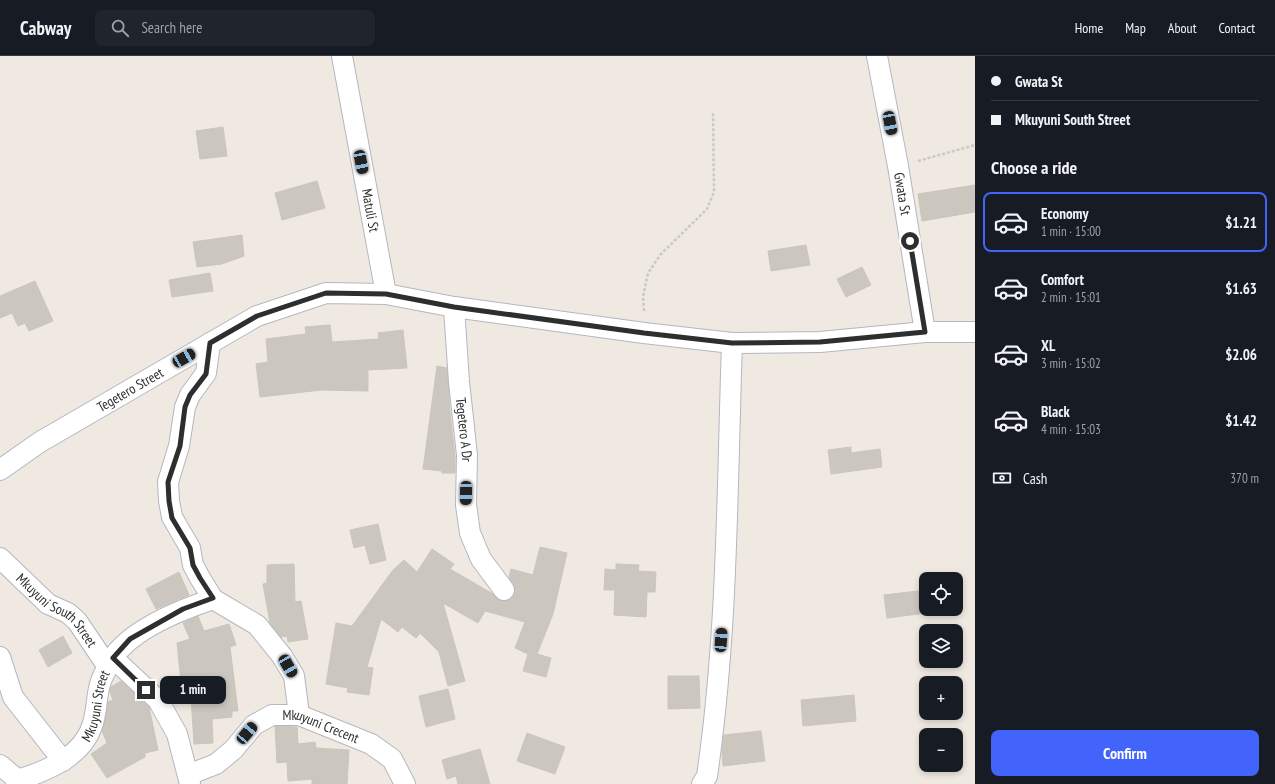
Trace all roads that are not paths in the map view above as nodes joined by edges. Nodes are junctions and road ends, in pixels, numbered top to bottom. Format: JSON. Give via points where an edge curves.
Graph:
{"nodes":[{"id":1,"x":342,"y":56,"type":"edge"},
{"id":2,"x":877,"y":56,"type":"edge"},
{"id":3,"x":386,"y":294,"type":"junction"},
{"id":4,"x":454,"y":307,"type":"junction"},
{"id":5,"x":925,"y":332,"type":"junction"},
{"id":6,"x":975,"y":332,"type":"edge"},
{"id":7,"x":210,"y":343,"type":"junction"},
{"id":8,"x":732,"y":343,"type":"junction"},
{"id":9,"x":0,"y":470,"type":"edge"},
{"id":10,"x":0,"y":558,"type":"edge"},
{"id":11,"x":504,"y":590,"type":"dead end"},
{"id":12,"x":213,"y":598,"type":"junction"},
{"id":13,"x":0,"y":656,"type":"edge"},
{"id":14,"x":110,"y":663,"type":"junction"},
{"id":15,"x":299,"y":715,"type":"junction"},
{"id":16,"x":64,"y":761,"type":"junction"},
{"id":17,"x":0,"y":765,"type":"edge"},
{"id":18,"x":189,"y":780,"type":"edge"},
{"id":19,"x":17,"y":782,"type":"edge"},
{"id":20,"x":404,"y":784,"type":"edge"},
{"id":21,"x":702,"y":784,"type":"edge"}],
"edges":[{"from":1,"to":3,"type":"street","name":"Matuli St"},
{"from":2,"to":5,"type":"street","name":"Gwata St"},
{"from":3,"to":4,"type":"street","name":"Tegetero Street"},
{"from":3,"to":7,"type":"street","name":"Tegetero Street","via":[[326,293],[257,316]]},
{"from":4,"to":8,"type":"street","name":"Tegetero Street"},
{"from":4,"to":11,"type":"street","name":"Tegetero A Dr","via":[[467,455],[466,505],[470,533],[481,559]]},
{"from":5,"to":6,"type":"street","name":"Tegetero Street"},
{"from":5,"to":8,"type":"street","name":"Tegetero Street","via":[[820,342]]},
{"from":7,"to":9,"type":"street","name":"Tegetero Street","via":[[40,442]]},
{"from":7,"to":12,"type":"street","via":[[206,374],[190,395],[185,407],[180,446],[168,482],[172,518],[187,543],[193,565]]},
{"from":8,"to":21,"type":"street","via":[[722,626],[716,711],[707,776]]},
{"from":10,"to":14,"type":"street","name":"Mkuyuni South Street","via":[[48,604],[68,613],[77,621]]},
{"from":12,"to":14,"type":"street","name":"Mkuyuni Street","via":[[183,609],[130,639]]},
{"from":12,"to":15,"type":"street","via":[[257,625],[282,656],[294,676]]},
{"from":13,"to":16,"type":"street","via":[[13,697]]},
{"from":14,"to":16,"type":"street","name":"Mkuyuni Street","via":[[100,683],[92,727],[81,745]]},
{"from":14,"to":18,"type":"street","name":"Mkuyuni South Street","via":[[158,700],[177,734]]},
{"from":15,"to":18,"type":"street","name":"Mkuyuni Crecent","via":[[272,715],[254,725],[233,750]]},
{"from":15,"to":20,"type":"street","name":"Mkuyuni Crecent","via":[[371,744],[392,759]]},
{"from":16,"to":19,"type":"street","name":"Mkuyuni Street"},
{"from":17,"to":19,"type":"street"}]}
